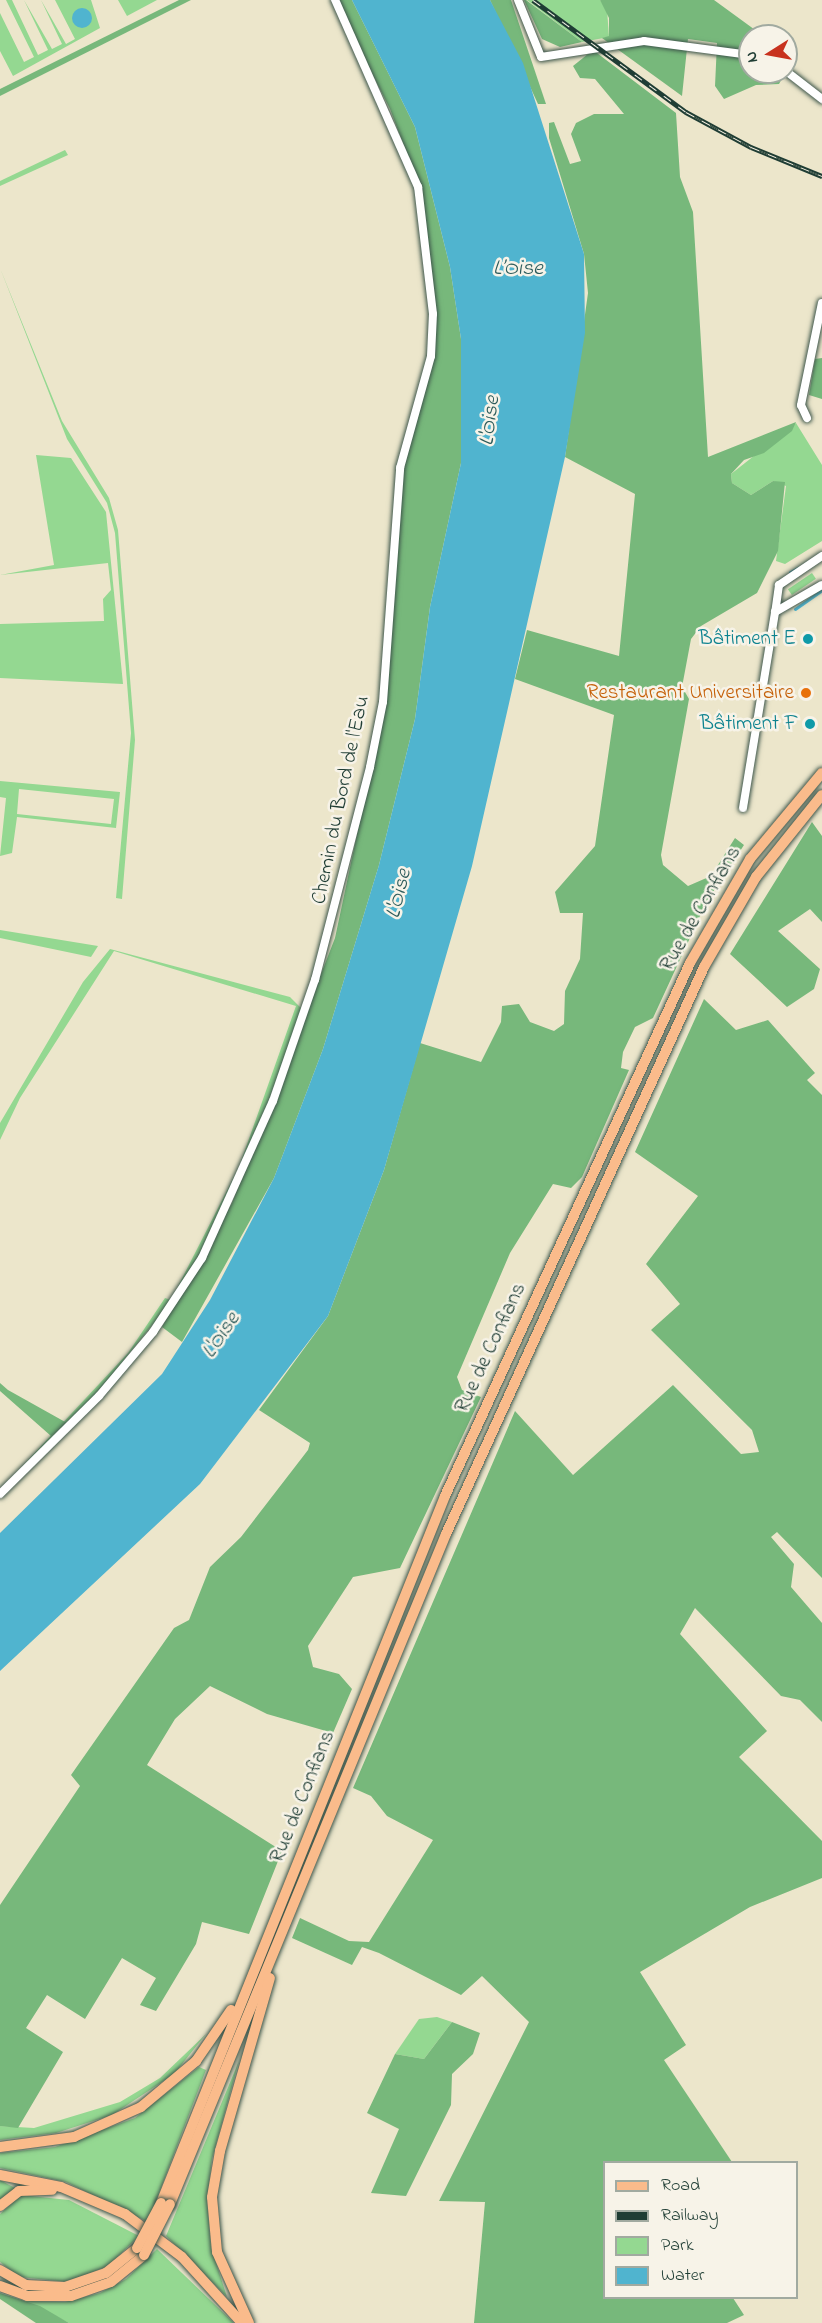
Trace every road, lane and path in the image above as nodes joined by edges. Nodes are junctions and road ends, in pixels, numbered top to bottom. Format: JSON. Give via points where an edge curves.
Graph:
{"nodes":[{"id":1,"x":335,"y":0,"type":"edge"},
{"id":2,"x":518,"y":0,"type":"edge"},
{"id":3,"x":738,"y":53,"type":"edge"},
{"id":4,"x":798,"y":80,"type":"edge"},
{"id":5,"x":822,"y":99,"type":"edge"},
{"id":6,"x":822,"y":303,"type":"edge"},
{"id":7,"x":807,"y":418,"type":"dead end"},
{"id":8,"x":821,"y":559,"type":"edge"},
{"id":9,"x":822,"y":585,"type":"edge"},
{"id":10,"x":775,"y":612,"type":"junction"},
{"id":11,"x":822,"y":773,"type":"edge"},
{"id":12,"x":822,"y":795,"type":"edge"},
{"id":13,"x":743,"y":808,"type":"dead end"},
{"id":14,"x":0,"y":1494,"type":"edge"},
{"id":15,"x":281,"y":1934,"type":"junction"},
{"id":16,"x":253,"y":1971,"type":"junction"},
{"id":17,"x":0,"y":2147,"type":"edge"},
{"id":18,"x":0,"y":2175,"type":"edge"},
{"id":19,"x":85,"y":2195,"type":"junction"},
{"id":20,"x":165,"y":2204,"type":"junction"},
{"id":21,"x":0,"y":2206,"type":"edge"},
{"id":22,"x":140,"y":2251,"type":"junction"},
{"id":23,"x":0,"y":2270,"type":"edge"},
{"id":24,"x":0,"y":2286,"type":"edge"},
{"id":25,"x":242,"y":2323,"type":"edge"},
{"id":26,"x":249,"y":2323,"type":"edge"}],
"edges":[{"from":1,"to":14,"type":"street","name":"Chemin du Bord de l'Eau","via":[[418,187],[433,314],[431,356],[400,468],[383,702],[370,767],[319,969],[269,1111],[202,1258],[157,1326],[99,1396]]},
{"from":2,"to":3,"type":"street","via":[[541,57],[644,41]]},
{"from":4,"to":5,"type":"street"},
{"from":6,"to":7,"type":"street","via":[[801,405]]},
{"from":8,"to":10,"type":"street","via":[[779,585]]},
{"from":9,"to":10,"type":"street"},
{"from":10,"to":13,"type":"street"},
{"from":11,"to":16,"type":"main road","name":"Rue de Conflans","via":[[750,858],[690,963],[445,1496]]},
{"from":12,"to":15,"type":"main road","name":"Rue de Conflans","via":[[756,877],[705,967],[451,1524]]},
{"from":15,"to":20,"type":"main road"},
{"from":15,"to":26,"type":"main road","via":[[220,2151],[212,2198],[221,2264]]},
{"from":16,"to":17,"type":"main road","via":[[206,2049],[157,2096],[122,2118],[74,2137]]},
{"from":16,"to":20,"type":"main road"},
{"from":18,"to":19,"type":"main road"},
{"from":19,"to":21,"type":"main road","via":[[24,2190]]},
{"from":19,"to":25,"type":"main road","via":[[163,2241]]},
{"from":20,"to":22,"type":"main road","bridge":true},
{"from":22,"to":23,"type":"main road","via":[[106,2273],[65,2287],[26,2284]]},
{"from":22,"to":24,"type":"main road","via":[[111,2282],[71,2296],[35,2297]]}]}
